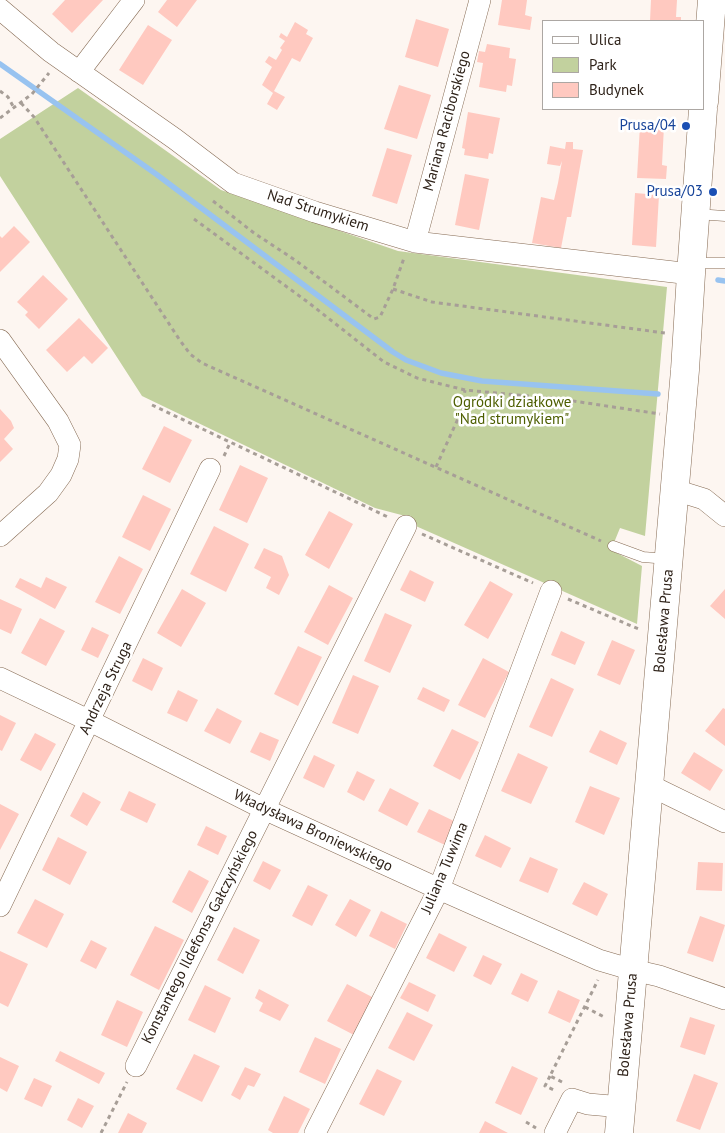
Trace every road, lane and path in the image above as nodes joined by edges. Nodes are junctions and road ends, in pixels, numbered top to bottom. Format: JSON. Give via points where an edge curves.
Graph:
{"nodes":[{"id":1,"x":134,"y":0,"type":"edge"},
{"id":2,"x":480,"y":0,"type":"edge"},
{"id":3,"x":712,"y":0,"type":"edge"},
{"id":4,"x":0,"y":9,"type":"edge"},
{"id":5,"x":79,"y":72,"type":"junction"},
{"id":6,"x":40,"y":85,"type":"dead end"},
{"id":7,"x":705,"y":89,"type":"edge"},
{"id":8,"x":0,"y":91,"type":"edge"},
{"id":9,"x":21,"y":102,"type":"junction"},
{"id":10,"x":14,"y":108,"type":"junction"},
{"id":11,"x":703,"y":110,"type":"edge"},
{"id":12,"x":0,"y":118,"type":"edge"},
{"id":13,"x":213,"y":201,"type":"dead end"},
{"id":14,"x":695,"y":214,"type":"junction"},
{"id":15,"x":725,"y":216,"type":"edge"},
{"id":16,"x":194,"y":219,"type":"dead end"},
{"id":17,"x":412,"y":242,"type":"junction"},
{"id":18,"x":725,"y":263,"type":"edge"},
{"id":19,"x":691,"y":269,"type":"junction"},
{"id":20,"x":393,"y":289,"type":"junction"},
{"id":21,"x":673,"y":334,"type":"dead end"},
{"id":22,"x":2,"y":347,"type":"edge"},
{"id":23,"x":465,"y":390,"type":"junction"},
{"id":24,"x":666,"y":415,"type":"dead end"},
{"id":25,"x":436,"y":468,"type":"junction"},
{"id":26,"x":210,"y":469,"type":"dead end"},
{"id":27,"x":675,"y":490,"type":"junction"},
{"id":28,"x":725,"y":516,"type":"edge"},
{"id":29,"x":406,"y":526,"type":"dead end"},
{"id":30,"x":0,"y":536,"type":"edge"},
{"id":31,"x":613,"y":546,"type":"joint"},
{"id":32,"x":669,"y":559,"type":"junction"},
{"id":33,"x":550,"y":591,"type":"dead end"},
{"id":34,"x":0,"y":678,"type":"edge"},
{"id":35,"x":90,"y":721,"type":"junction"},
{"id":36,"x":649,"y":785,"type":"junction"},
{"id":37,"x":264,"y":809,"type":"junction"},
{"id":38,"x":725,"y":822,"type":"edge"},
{"id":39,"x":439,"y":889,"type":"junction"},
{"id":40,"x":0,"y":906,"type":"edge"},
{"id":41,"x":633,"y":970,"type":"junction"},
{"id":42,"x":597,"y":982,"type":"dead end"},
{"id":43,"x":725,"y":999,"type":"edge"},
{"id":44,"x":585,"y":1006,"type":"junction"},
{"id":45,"x":613,"y":1022,"type":"dead end"},
{"id":46,"x":136,"y":1066,"type":"joint"},
{"id":47,"x":550,"y":1076,"type":"junction"},
{"id":48,"x":565,"y":1084,"type":"dead end"},
{"id":49,"x":545,"y":1086,"type":"dead end"},
{"id":50,"x":620,"y":1120,"type":"edge"},
{"id":51,"x":101,"y":1133,"type":"edge"},
{"id":52,"x":315,"y":1133,"type":"edge"},
{"id":53,"x":555,"y":1133,"type":"edge"}],
"edges":[{"from":1,"to":5,"type":"street"},
{"from":2,"to":17,"type":"street","name":"Mariana Raciborskiego"},
{"from":3,"to":7,"type":"street"},
{"from":4,"to":5,"type":"street","name":"Nad Strumykiem"},
{"from":5,"to":17,"type":"street","name":"Nad Strumykiem","via":[[233,183]]},
{"from":6,"to":9,"type":"path"},
{"from":8,"to":10,"type":"path"},
{"from":9,"to":10,"type":"path"},
{"from":9,"to":25,"type":"path","via":[[190,354],[202,363]]},
{"from":10,"to":12,"type":"path"},
{"from":11,"to":14,"type":"street","name":"Bolesława Prusa"},
{"from":13,"to":20,"type":"path","via":[[374,319],[380,317]]},
{"from":14,"to":15,"type":"lane"},
{"from":14,"to":19,"type":"street","name":"Bolesława Prusa"},
{"from":16,"to":23,"type":"path","via":[[384,362],[417,378]]},
{"from":17,"to":19,"type":"street","name":"Nad Strumykiem"},
{"from":17,"to":20,"type":"path"},
{"from":18,"to":19,"type":"lane"},
{"from":19,"to":27,"type":"street","name":"Bolesława Prusa"},
{"from":20,"to":21,"type":"path","via":[[432,302]]},
{"from":22,"to":30,"type":"street","via":[[58,421],[70,445],[65,467],[48,492]]},
{"from":23,"to":24,"type":"path","via":[[560,399]]},
{"from":23,"to":25,"type":"path","via":[[462,410]]},
{"from":25,"to":31,"type":"path"},
{"from":26,"to":35,"type":"street","name":"Andrzeja Struga"},
{"from":27,"to":28,"type":"street","via":[[704,499]]},
{"from":27,"to":32,"type":"street","name":"Bolesława Prusa"},
{"from":29,"to":37,"type":"street","name":"Konstantego Ildefonsa Gałczyńskiego"},
{"from":31,"to":32,"type":"lane","via":[[643,557]]},
{"from":32,"to":36,"type":"street","name":"Bolesława Prusa"},
{"from":33,"to":39,"type":"street","name":"Juliana Tuwima"},
{"from":34,"to":35,"type":"street","name":"Władysława Broniewskiego"},
{"from":35,"to":37,"type":"street","name":"Władysława Broniewskiego"},
{"from":35,"to":40,"type":"street","name":"Andrzeja Struga"},
{"from":36,"to":38,"type":"street"},
{"from":36,"to":41,"type":"street","name":"Bolesława Prusa"},
{"from":37,"to":39,"type":"street","name":"Władysława Broniewskiego"},
{"from":37,"to":46,"type":"street","name":"Konstantego Ildefonsa Gałczyńskiego"},
{"from":39,"to":41,"type":"street","name":"Władysława Broniewskiego","via":[[599,960]]},
{"from":39,"to":52,"type":"street","name":"Juliana Tuwima"},
{"from":41,"to":43,"type":"street","name":"Władysława Broniewskiego"},
{"from":41,"to":50,"type":"street","name":"Bolesława Prusa"},
{"from":42,"to":44,"type":"path"},
{"from":44,"to":45,"type":"path"},
{"from":44,"to":47,"type":"path"},
{"from":46,"to":51,"type":"path"},
{"from":47,"to":48,"type":"path"},
{"from":47,"to":49,"type":"path"},
{"from":50,"to":53,"type":"street","via":[[572,1099]]}]}
